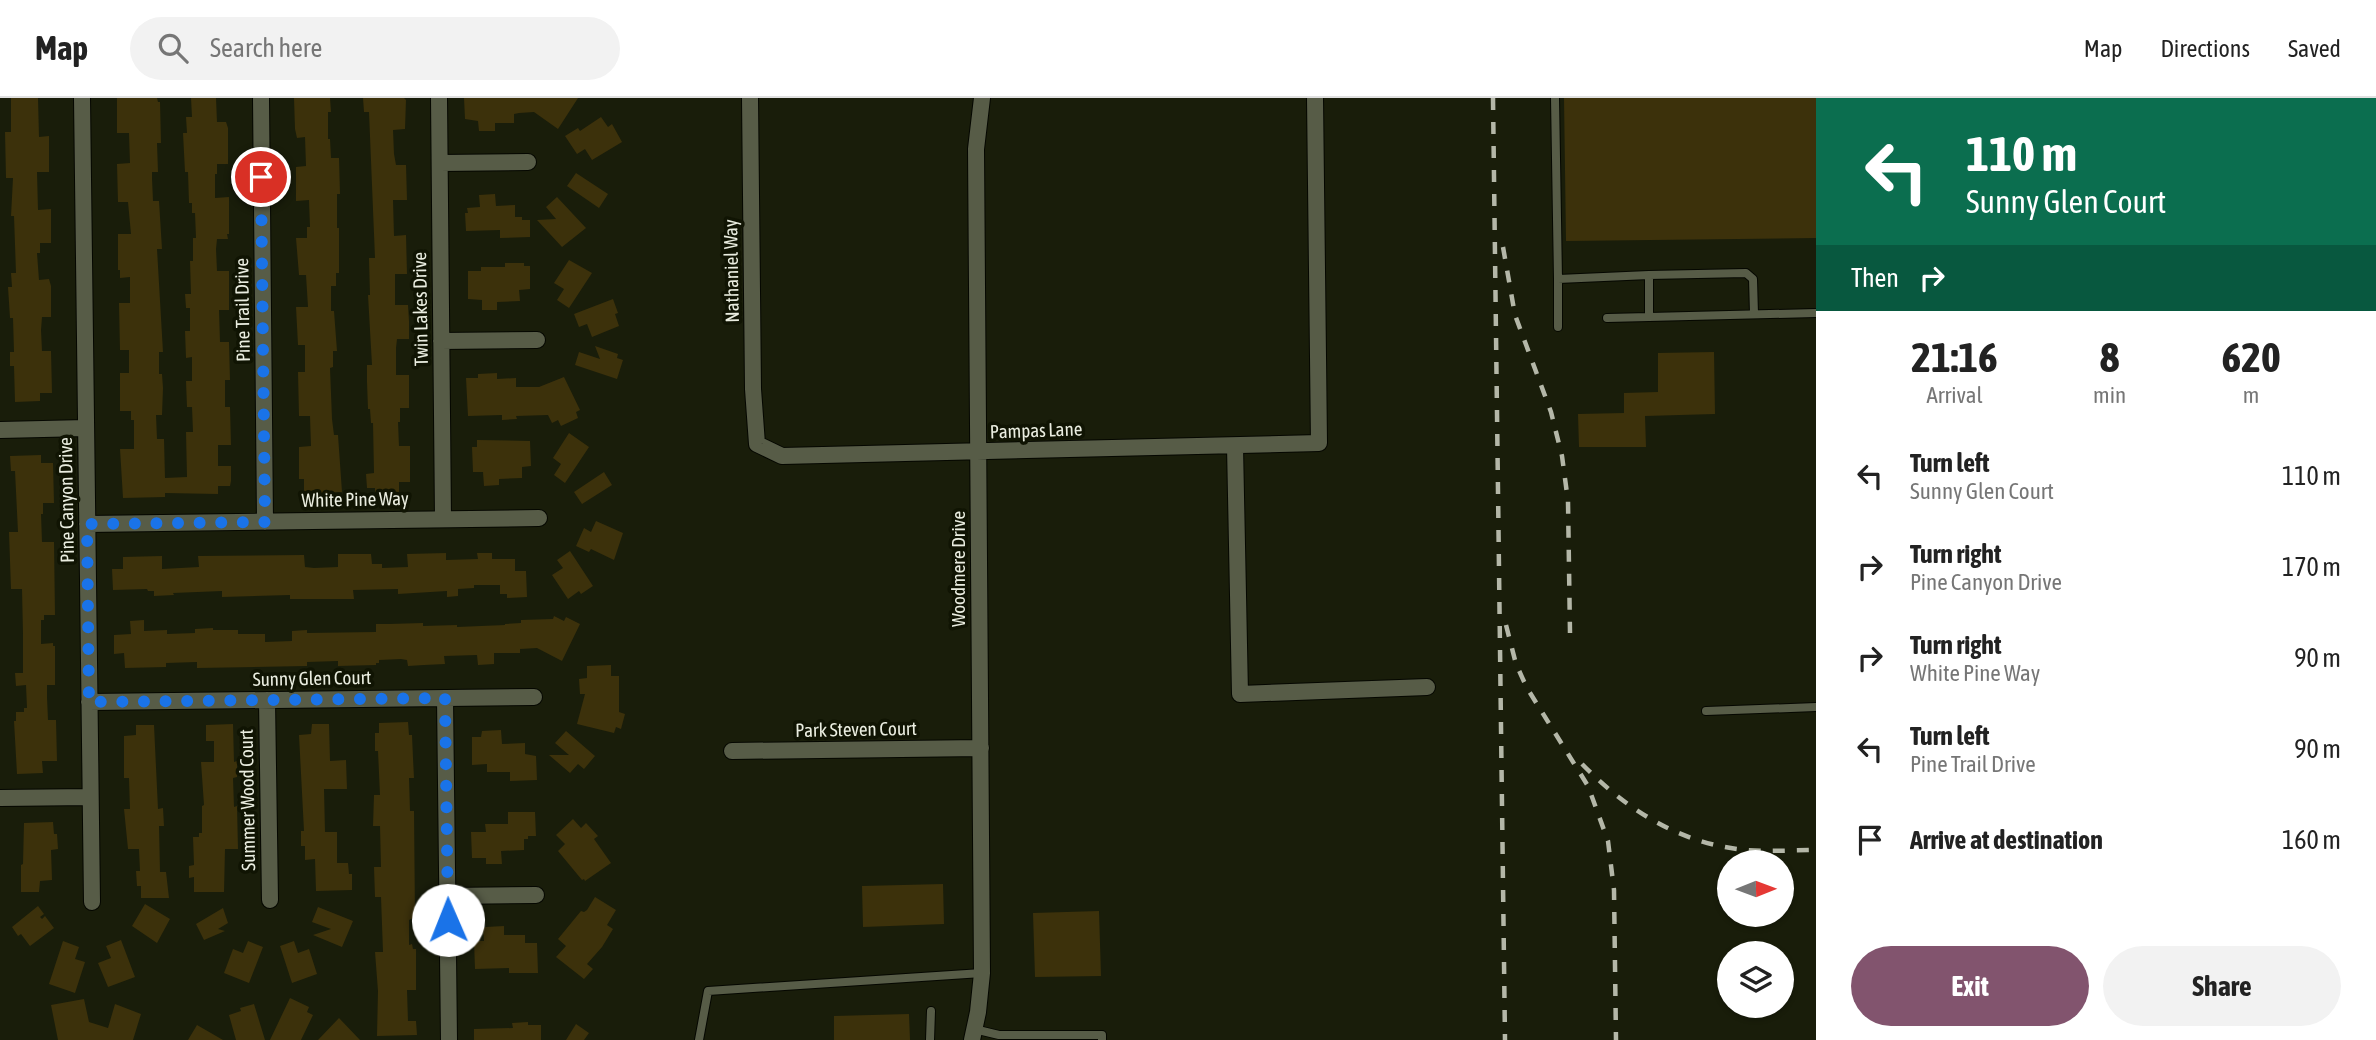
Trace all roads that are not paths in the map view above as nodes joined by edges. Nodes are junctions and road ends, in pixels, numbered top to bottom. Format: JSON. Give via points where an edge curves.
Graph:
{"nodes":[{"id":1,"x":82,"y":98,"type":"edge"},
{"id":2,"x":261,"y":98,"type":"edge"},
{"id":3,"x":439,"y":98,"type":"edge"},
{"id":4,"x":750,"y":98,"type":"edge"},
{"id":5,"x":982,"y":98,"type":"edge"},
{"id":6,"x":1315,"y":98,"type":"edge"},
{"id":7,"x":1555,"y":98,"type":"edge"},
{"id":8,"x":528,"y":162,"type":"dead end"},
{"id":9,"x":440,"y":163,"type":"junction"},
{"id":10,"x":1648,"y":275,"type":"junction"},
{"id":11,"x":1558,"y":279,"type":"junction"},
{"id":12,"x":1816,"y":313,"type":"edge"},
{"id":13,"x":1754,"y":314,"type":"junction"},
{"id":14,"x":1607,"y":317,"type":"dead end"},
{"id":15,"x":1649,"y":317,"type":"junction"},
{"id":16,"x":1558,"y":327,"type":"dead end"},
{"id":17,"x":537,"y":340,"type":"dead end"},
{"id":18,"x":442,"y":341,"type":"junction"},
{"id":19,"x":86,"y":428,"type":"junction"},
{"id":20,"x":0,"y":430,"type":"edge"},
{"id":21,"x":757,"y":444,"type":"joint"},
{"id":22,"x":1235,"y":446,"type":"junction"},
{"id":23,"x":979,"y":452,"type":"junction"},
{"id":24,"x":539,"y":518,"type":"dead end"},
{"id":25,"x":443,"y":519,"type":"junction"},
{"id":26,"x":265,"y":522,"type":"junction"},
{"id":27,"x":87,"y":524,"type":"junction"},
{"id":28,"x":1427,"y":687,"type":"dead end"},
{"id":29,"x":534,"y":697,"type":"dead end"},
{"id":30,"x":445,"y":698,"type":"junction"},
{"id":31,"x":267,"y":700,"type":"junction"},
{"id":32,"x":89,"y":702,"type":"junction"},
{"id":33,"x":1816,"y":707,"type":"edge"},
{"id":34,"x":1706,"y":711,"type":"dead end"},
{"id":35,"x":981,"y":748,"type":"junction"},
{"id":36,"x":732,"y":751,"type":"dead end"},
{"id":37,"x":90,"y":797,"type":"junction"},
{"id":38,"x":0,"y":798,"type":"edge"},
{"id":39,"x":536,"y":895,"type":"dead end"},
{"id":40,"x":448,"y":896,"type":"junction"},
{"id":41,"x":270,"y":900,"type":"dead end"},
{"id":42,"x":92,"y":902,"type":"dead end"},
{"id":43,"x":982,"y":973,"type":"junction"},
{"id":44,"x":931,"y":1011,"type":"dead end"},
{"id":45,"x":973,"y":1034,"type":"edge"},
{"id":46,"x":449,"y":1040,"type":"edge"},
{"id":47,"x":699,"y":1040,"type":"edge"},
{"id":48,"x":930,"y":1040,"type":"edge"},
{"id":49,"x":1102,"y":1040,"type":"edge"}],
"edges":[{"from":1,"to":19,"type":"street","name":"Pine Canyon Drive"},
{"from":2,"to":26,"type":"street","name":"Pine Trail Drive"},
{"from":3,"to":9,"type":"street","name":"Twin Lakes Drive"},
{"from":4,"to":21,"type":"street","name":"Nathaniel Way"},
{"from":5,"to":23,"type":"street","name":"Woodmere Drive","via":[[976,149]]},
{"from":6,"to":22,"type":"street","name":"Pampas Lane","via":[[1319,443]]},
{"from":7,"to":11,"type":"lane"},
{"from":8,"to":9,"type":"street"},
{"from":9,"to":18,"type":"street","name":"Twin Lakes Drive"},
{"from":10,"to":11,"type":"lane"},
{"from":10,"to":13,"type":"lane","via":[[1746,273],[1753,279]]},
{"from":10,"to":15,"type":"lane"},
{"from":11,"to":16,"type":"lane"},
{"from":12,"to":13,"type":"lane"},
{"from":13,"to":15,"type":"lane"},
{"from":14,"to":15,"type":"lane"},
{"from":17,"to":18,"type":"street"},
{"from":18,"to":25,"type":"street","name":"Twin Lakes Drive"},
{"from":19,"to":20,"type":"street"},
{"from":19,"to":27,"type":"street","name":"Pine Canyon Drive"},
{"from":21,"to":23,"type":"street","name":"Pampas Lane","via":[[782,456]]},
{"from":22,"to":23,"type":"street","name":"Pampas Lane"},
{"from":22,"to":28,"type":"street","via":[[1240,694]]},
{"from":23,"to":35,"type":"street","name":"Woodmere Drive"},
{"from":24,"to":25,"type":"street","name":"White Pine Way"},
{"from":25,"to":26,"type":"street","name":"White Pine Way"},
{"from":26,"to":27,"type":"street","name":"White Pine Way"},
{"from":27,"to":32,"type":"street","name":"Pine Canyon Drive"},
{"from":29,"to":30,"type":"street","name":"Sunny Glen Court"},
{"from":30,"to":31,"type":"street","name":"Sunny Glen Court"},
{"from":30,"to":40,"type":"street"},
{"from":31,"to":32,"type":"street","name":"Sunny Glen Court"},
{"from":31,"to":41,"type":"street","name":"Summer Wood Court"},
{"from":32,"to":37,"type":"street","name":"Pine Canyon Drive"},
{"from":33,"to":34,"type":"lane"},
{"from":35,"to":36,"type":"street","name":"Park Steven Court"},
{"from":35,"to":43,"type":"street","name":"Woodmere Drive"},
{"from":37,"to":38,"type":"street"},
{"from":37,"to":42,"type":"street","name":"Pine Canyon Drive"},
{"from":39,"to":40,"type":"street"},
{"from":40,"to":46,"type":"street"},
{"from":43,"to":45,"type":"street","name":"Woodmere Drive"},
{"from":43,"to":47,"type":"lane","via":[[708,990]]},
{"from":44,"to":48,"type":"lane"},
{"from":45,"to":49,"type":"lane","via":[[1101,1035]]}]}
